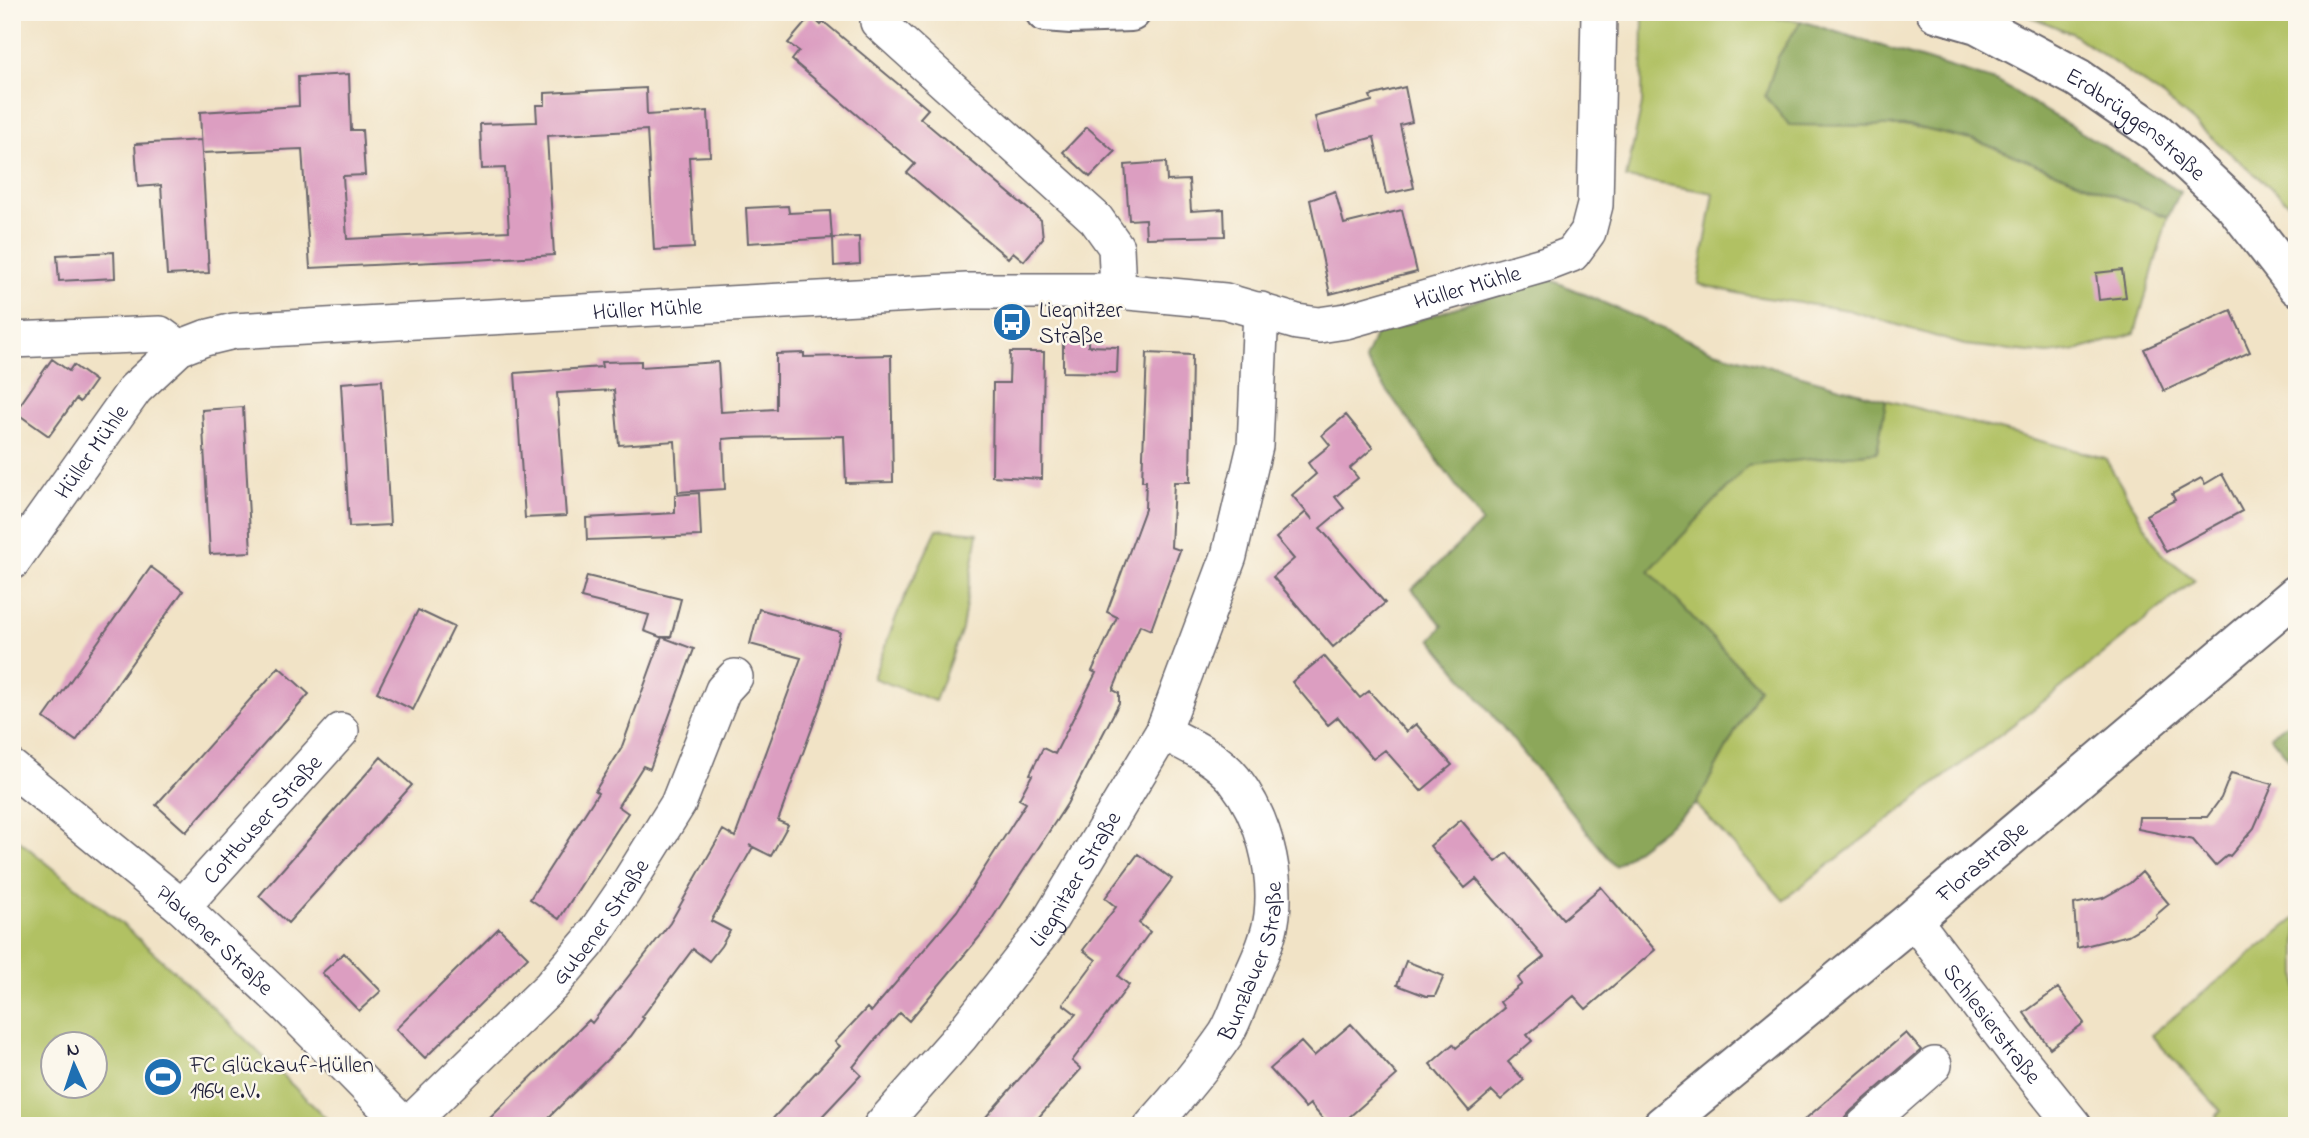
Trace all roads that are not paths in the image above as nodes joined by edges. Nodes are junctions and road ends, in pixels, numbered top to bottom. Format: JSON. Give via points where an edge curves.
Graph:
{"nodes":[{"id":1,"x":1045,"y":12,"type":"edge"},
{"id":2,"x":1131,"y":12,"type":"edge"},
{"id":3,"x":1599,"y":12,"type":"edge"},
{"id":4,"x":1937,"y":12,"type":"edge"},
{"id":5,"x":878,"y":22,"type":"dead end"},
{"id":6,"x":2297,"y":286,"type":"edge"},
{"id":7,"x":1118,"y":291,"type":"junction"},
{"id":8,"x":1261,"y":310,"type":"junction"},
{"id":9,"x":12,"y":340,"type":"edge"},
{"id":10,"x":179,"y":348,"type":"junction"},
{"id":11,"x":12,"y":562,"type":"edge"},
{"id":12,"x":2297,"y":594,"type":"edge"},
{"id":13,"x":735,"y":677,"type":"dead end"},
{"id":14,"x":341,"y":731,"type":"dead end"},
{"id":15,"x":1163,"y":732,"type":"junction"},
{"id":16,"x":12,"y":768,"type":"edge"},
{"id":17,"x":182,"y":907,"type":"junction"},
{"id":18,"x":1913,"y":919,"type":"junction"},
{"id":19,"x":1934,"y":1065,"type":"dead end"},
{"id":20,"x":406,"y":1126,"type":"edge"},
{"id":21,"x":881,"y":1126,"type":"edge"},
{"id":22,"x":1152,"y":1126,"type":"edge"},
{"id":23,"x":1662,"y":1126,"type":"edge"},
{"id":24,"x":1864,"y":1126,"type":"edge"},
{"id":25,"x":2074,"y":1126,"type":"edge"}],
"edges":[{"from":1,"to":2,"type":"main road"},
{"from":3,"to":8,"type":"street","name":"Hüller Mühle","via":[[1595,205],[1588,232],[1572,254],[1346,321],[1319,325]]},
{"from":4,"to":6,"type":"main road","name":"Erdbrüggenstraße","via":[[1977,24],[2078,78],[2157,132],[2235,206]]},
{"from":5,"to":7,"type":"street","via":[[1096,219],[1115,247]]},
{"from":7,"to":8,"type":"street","name":"Hüller Mühle","via":[[1225,301]]},
{"from":7,"to":10,"type":"street","name":"Hüller Mühle","via":[[967,291],[261,329],[234,331]]},
{"from":8,"to":15,"type":"street","name":"Liegnitzer Straße","via":[[1255,446],[1229,556]]},
{"from":9,"to":10,"type":"street","via":[[160,334]]},
{"from":10,"to":11,"type":"street","name":"Hüller Mühle","via":[[135,389]]},
{"from":12,"to":18,"type":"main road","name":"Florastraße"},
{"from":13,"to":20,"type":"street","name":"Gubener Straße","via":[[723,690],[678,804],[588,943],[551,986]]},
{"from":14,"to":17,"type":"street","name":"Cottbuser Straße"},
{"from":15,"to":21,"type":"street","name":"Liegnitzer Straße","via":[[1044,930],[960,1037]]},
{"from":15,"to":22,"type":"street","name":"Bunzlauer Straße","via":[[1204,753],[1233,778],[1251,806],[1265,837],[1272,915],[1227,1032]]},
{"from":16,"to":17,"type":"street","name":"Plauener Straße"},
{"from":17,"to":20,"type":"street","name":"Plauener Straße"},
{"from":18,"to":23,"type":"main road","name":"Florastraße"},
{"from":18,"to":25,"type":"street","name":"Schlesierstraße"},
{"from":19,"to":24,"type":"street"}]}
